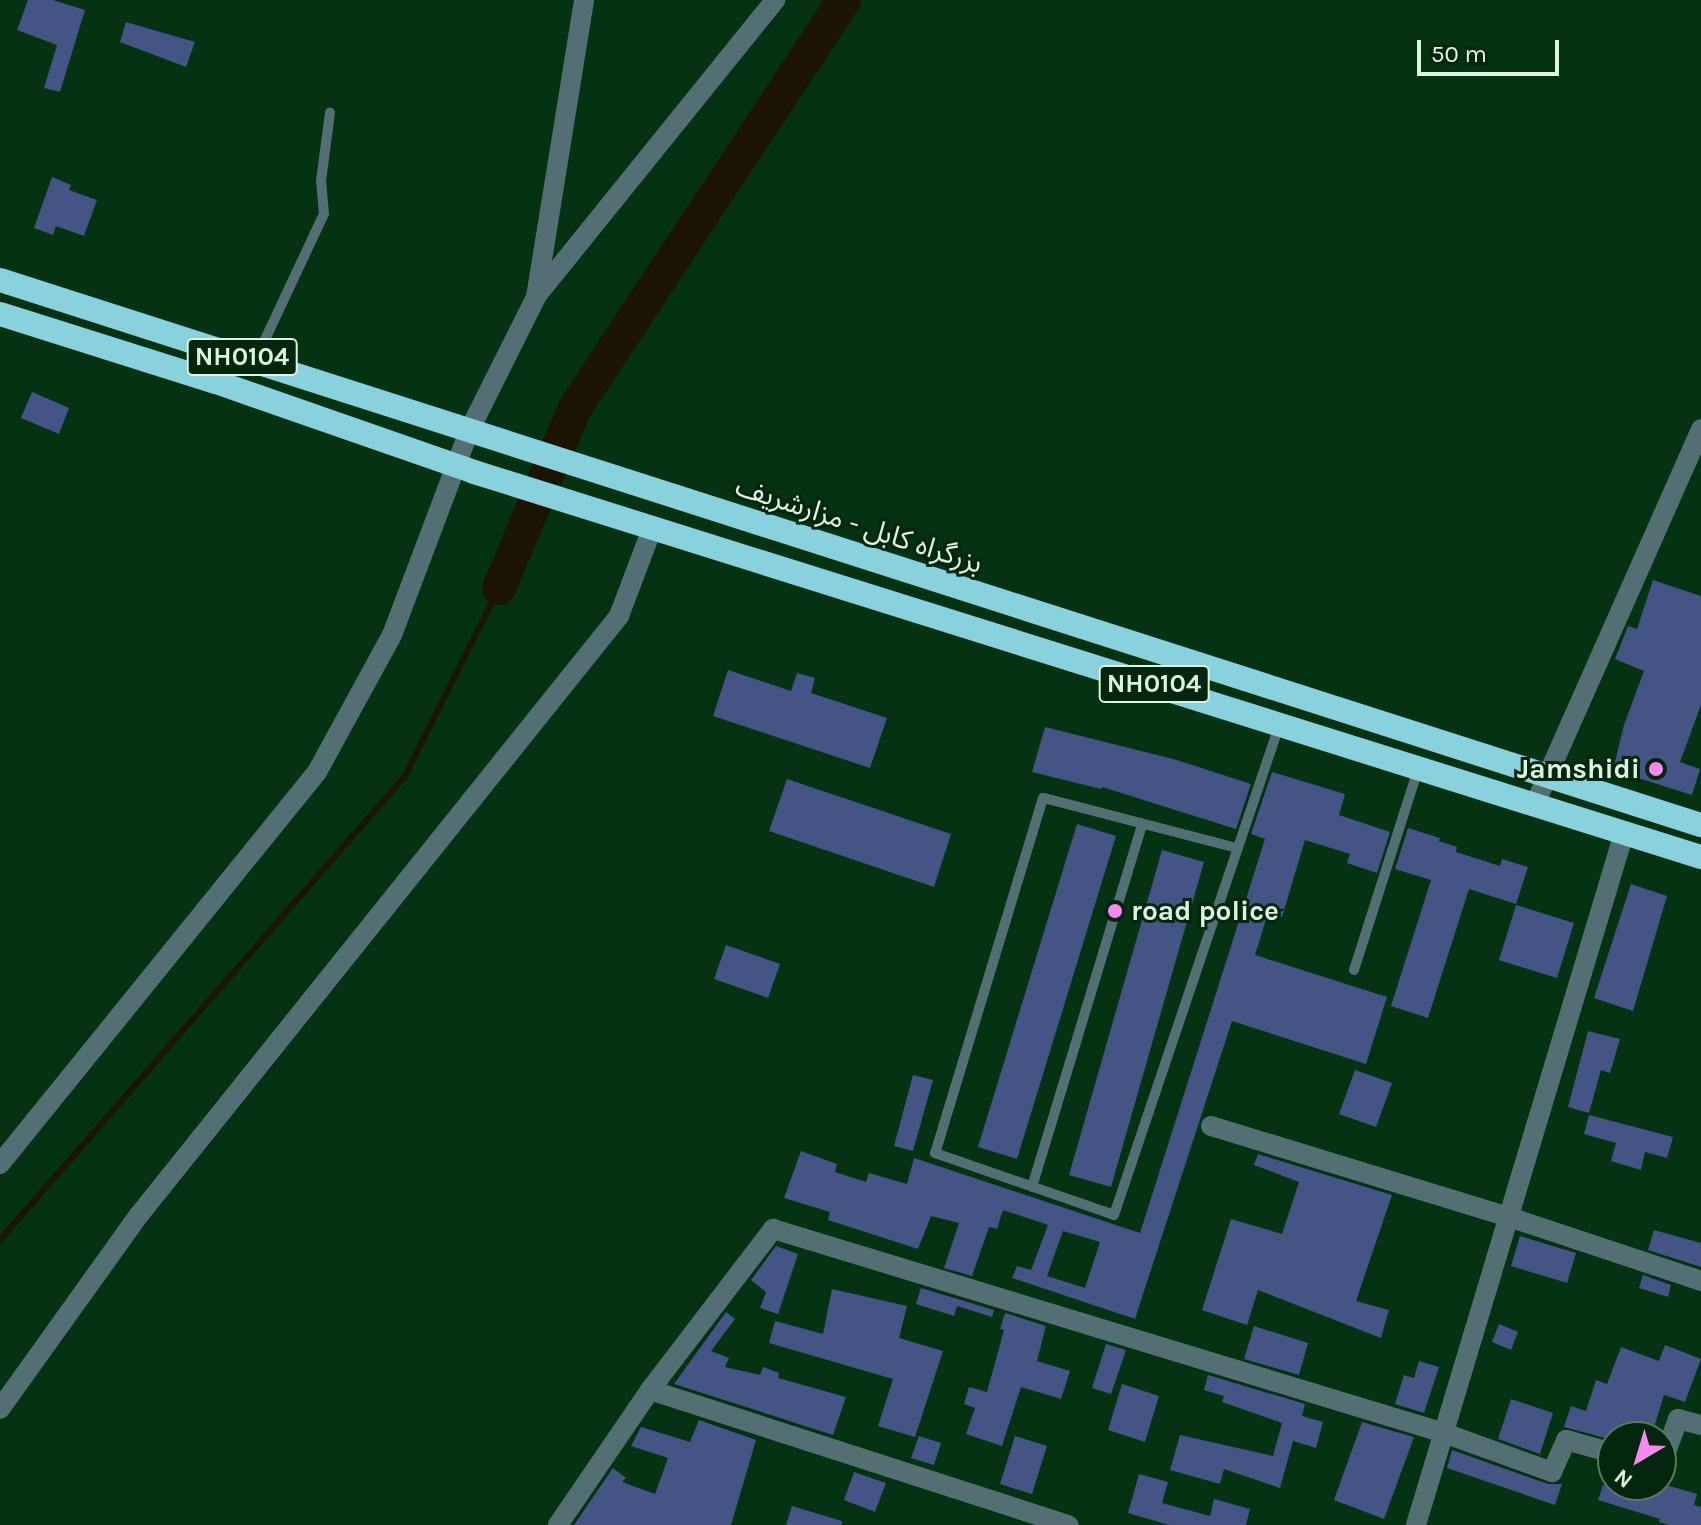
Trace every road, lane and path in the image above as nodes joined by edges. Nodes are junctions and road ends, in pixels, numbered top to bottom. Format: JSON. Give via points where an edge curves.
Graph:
{"nodes":[{"id":1,"x":584,"y":0,"type":"edge"},
{"id":2,"x":775,"y":0,"type":"edge"},
{"id":3,"x":330,"y":113,"type":"dead end"},
{"id":4,"x":0,"y":280,"type":"edge"},
{"id":5,"x":536,"y":297,"type":"junction"},
{"id":6,"x":0,"y":314,"type":"edge"},
{"id":7,"x":255,"y":361,"type":"junction"},
{"id":8,"x":1701,"y":429,"type":"edge"},
{"id":9,"x":476,"y":433,"type":"junction"},
{"id":10,"x":466,"y":469,"type":"junction"},
{"id":11,"x":1692,"y":472,"type":"edge"},
{"id":12,"x":653,"y":526,"type":"junction"},
{"id":13,"x":1280,"y":724,"type":"junction"},
{"id":14,"x":1419,"y":768,"type":"junction"},
{"id":15,"x":1548,"y":776,"type":"junction"},
{"id":16,"x":1535,"y":804,"type":"junction"},
{"id":17,"x":1142,"y":824,"type":"junction"},
{"id":18,"x":1701,"y":825,"type":"edge"},
{"id":19,"x":1624,"y":833,"type":"junction"},
{"id":20,"x":1237,"y":848,"type":"junction"},
{"id":21,"x":1701,"y":857,"type":"edge"},
{"id":22,"x":1354,"y":970,"type":"dead end"},
{"id":23,"x":1211,"y":1126,"type":"dead end"},
{"id":24,"x":0,"y":1164,"type":"edge"},
{"id":25,"x":1032,"y":1187,"type":"junction"},
{"id":26,"x":1506,"y":1216,"type":"junction"},
{"id":27,"x":1701,"y":1281,"type":"edge"},
{"id":28,"x":650,"y":1390,"type":"junction"},
{"id":29,"x":0,"y":1409,"type":"edge"},
{"id":30,"x":1677,"y":1421,"type":"edge"},
{"id":31,"x":1701,"y":1425,"type":"edge"},
{"id":32,"x":1444,"y":1433,"type":"junction"},
{"id":33,"x":1597,"y":1449,"type":"edge"},
{"id":34,"x":558,"y":1525,"type":"edge"},
{"id":35,"x":1069,"y":1525,"type":"edge"},
{"id":36,"x":1416,"y":1525,"type":"edge"}],
"edges":[{"from":1,"to":5,"type":"street"},
{"from":2,"to":5,"type":"street"},
{"from":3,"to":7,"type":"lane","via":[[321,181],[324,214]]},
{"from":4,"to":7,"type":"highway","name":"بزرگراه کابل - مزارشریف","number":"NH0104"},
{"from":5,"to":9,"type":"street"},
{"from":6,"to":10,"type":"highway","number":"NH0104"},
{"from":7,"to":9,"type":"highway","name":"بزرگراه کابل - مزارشریف","number":"NH0104"},
{"from":8,"to":11,"type":"street"},
{"from":9,"to":10,"type":"street"},
{"from":9,"to":15,"type":"highway","name":"بزرگراه کابل - مزارشریف","number":"NH0104"},
{"from":10,"to":12,"type":"highway","number":"NH0104"},
{"from":10,"to":24,"type":"street","via":[[392,635],[317,772]]},
{"from":11,"to":15,"type":"street"},
{"from":12,"to":13,"type":"highway","number":"NH0104"},
{"from":12,"to":29,"type":"street","via":[[619,616],[139,1215]]},
{"from":13,"to":14,"type":"highway","number":"NH0104"},
{"from":13,"to":20,"type":"lane"},
{"from":14,"to":16,"type":"highway","number":"NH0104"},
{"from":14,"to":22,"type":"lane"},
{"from":15,"to":16,"type":"street"},
{"from":15,"to":18,"type":"highway","name":"بزرگراه کابل - مزارشریف","number":"NH0104"},
{"from":16,"to":19,"type":"highway","number":"NH0104"},
{"from":17,"to":20,"type":"lane"},
{"from":17,"to":25,"type":"lane"},
{"from":17,"to":25,"type":"lane","via":[[1043,798],[939,1138],[935,1153]]},
{"from":19,"to":21,"type":"highway","number":"NH0104"},
{"from":19,"to":26,"type":"street"},
{"from":20,"to":25,"type":"lane","via":[[1114,1215]]},
{"from":23,"to":26,"type":"street"},
{"from":26,"to":27,"type":"street"},
{"from":26,"to":32,"type":"street"},
{"from":28,"to":32,"type":"street","via":[[773,1229]]},
{"from":28,"to":34,"type":"street"},
{"from":28,"to":35,"type":"street"},
{"from":30,"to":31,"type":"street"},
{"from":32,"to":33,"type":"street","via":[[1552,1472],[1566,1440]]},
{"from":32,"to":36,"type":"street"}]}
